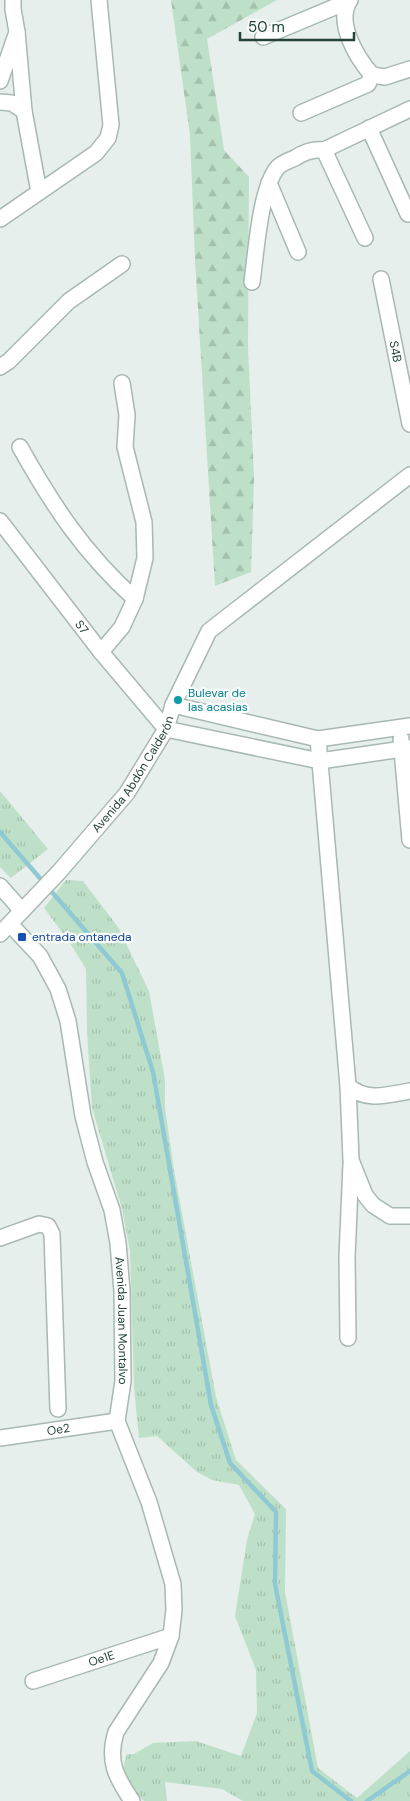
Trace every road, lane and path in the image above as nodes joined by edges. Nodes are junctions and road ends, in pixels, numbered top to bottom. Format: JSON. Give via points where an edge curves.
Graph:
{"nodes":[{"id":1,"x":13,"y":0,"type":"edge"},
{"id":2,"x":99,"y":0,"type":"edge"},
{"id":3,"x":349,"y":0,"type":"edge"},
{"id":4,"x":17,"y":32,"type":"junction"},
{"id":5,"x":263,"y":37,"type":"dead end"},
{"id":6,"x":410,"y":68,"type":"edge"},
{"id":7,"x":372,"y":75,"type":"junction"},
{"id":8,"x":0,"y":81,"type":"edge"},
{"id":9,"x":0,"y":102,"type":"edge"},
{"id":10,"x":410,"y":109,"type":"edge"},
{"id":11,"x":24,"y":111,"type":"junction"},
{"id":12,"x":301,"y":114,"type":"dead end"},
{"id":13,"x":369,"y":128,"type":"junction"},
{"id":14,"x":324,"y":150,"type":"junction"},
{"id":15,"x":269,"y":183,"type":"junction"},
{"id":16,"x":39,"y":192,"type":"junction"},
{"id":17,"x":408,"y":214,"type":"dead end"},
{"id":18,"x":0,"y":219,"type":"edge"},
{"id":19,"x":365,"y":238,"type":"dead end"},
{"id":20,"x":298,"y":252,"type":"dead end"},
{"id":21,"x":122,"y":264,"type":"dead end"},
{"id":22,"x":381,"y":279,"type":"dead end"},
{"id":23,"x":252,"y":282,"type":"dead end"},
{"id":24,"x":0,"y":367,"type":"edge"},
{"id":25,"x":122,"y":383,"type":"dead end"},
{"id":26,"x":410,"y":424,"type":"edge"},
{"id":27,"x":20,"y":447,"type":"dead end"},
{"id":28,"x":410,"y":475,"type":"edge"},
{"id":29,"x":0,"y":522,"type":"edge"},
{"id":30,"x":134,"y":598,"type":"junction"},
{"id":31,"x":102,"y":652,"type":"junction"},
{"id":32,"x":174,"y":704,"type":"junction"},
{"id":33,"x":405,"y":727,"type":"edge"},
{"id":34,"x":166,"y":729,"type":"junction"},
{"id":35,"x":318,"y":739,"type":"junction"},
{"id":36,"x":406,"y":749,"type":"edge"},
{"id":37,"x":320,"y":761,"type":"junction"},
{"id":38,"x":410,"y":840,"type":"edge"},
{"id":39,"x":1,"y":888,"type":"edge"},
{"id":40,"x":22,"y":911,"type":"junction"},
{"id":41,"x":5,"y":929,"type":"edge"},
{"id":42,"x":348,"y":1086,"type":"junction"},
{"id":43,"x":410,"y":1091,"type":"edge"},
{"id":44,"x":351,"y":1160,"type":"junction"},
{"id":45,"x":410,"y":1216,"type":"edge"},
{"id":46,"x":0,"y":1238,"type":"edge"},
{"id":47,"x":348,"y":1338,"type":"dead end"},
{"id":48,"x":58,"y":1409,"type":"dead end"},
{"id":49,"x":117,"y":1421,"type":"junction"},
{"id":50,"x":0,"y":1438,"type":"edge"},
{"id":51,"x":171,"y":1636,"type":"junction"},
{"id":52,"x":33,"y":1681,"type":"dead end"},
{"id":53,"x":132,"y":1801,"type":"edge"}],
"edges":[{"from":1,"to":4,"type":"street"},
{"from":2,"to":16,"type":"street","via":[[110,132],[96,153]]},
{"from":3,"to":5,"type":"street"},
{"from":3,"to":7,"type":"street","via":[[344,12],[347,31],[362,64]]},
{"from":4,"to":8,"type":"street"},
{"from":4,"to":11,"type":"street"},
{"from":6,"to":7,"type":"street","via":[[385,77]]},
{"from":7,"to":12,"type":"street","via":[[368,84]]},
{"from":9,"to":11,"type":"street","via":[[12,103]]},
{"from":10,"to":13,"type":"street"},
{"from":11,"to":16,"type":"street"},
{"from":13,"to":14,"type":"street"},
{"from":13,"to":17,"type":"street"},
{"from":14,"to":15,"type":"street","via":[[303,153],[279,166]]},
{"from":14,"to":19,"type":"street"},
{"from":15,"to":20,"type":"street"},
{"from":15,"to":23,"type":"street"},
{"from":16,"to":18,"type":"street"},
{"from":21,"to":24,"type":"street","via":[[69,301]]},
{"from":22,"to":26,"type":"street","name":"S4B"},
{"from":25,"to":30,"type":"street","via":[[125,447],[144,522],[145,558]]},
{"from":27,"to":30,"type":"street","via":[[45,493],[82,544]]},
{"from":28,"to":32,"type":"street","name":"Avenida Abdón Calderón","via":[[209,631]]},
{"from":29,"to":31,"type":"street","name":"S7"},
{"from":30,"to":31,"type":"street","via":[[122,627]]},
{"from":31,"to":34,"type":"street","name":"S7"},
{"from":32,"to":34,"type":"street","name":"Avenida Abdón Calderón"},
{"from":32,"to":35,"type":"street"},
{"from":33,"to":35,"type":"street"},
{"from":33,"to":36,"type":"street"},
{"from":34,"to":37,"type":"street"},
{"from":34,"to":40,"type":"street","name":"Avenida Abdón Calderón","via":[[126,792]]},
{"from":35,"to":37,"type":"street"},
{"from":36,"to":37,"type":"street"},
{"from":36,"to":38,"type":"street"},
{"from":37,"to":42,"type":"street"},
{"from":39,"to":40,"type":"street"},
{"from":40,"to":41,"type":"street","name":"Avenida Abdón Calderón"},
{"from":41,"to":49,"type":"street","name":"Avenida Juan Montalvo","via":[[40,956],[58,989],[68,1021],[83,1116],[112,1210],[122,1291],[123,1381]]},
{"from":42,"to":43,"type":"street","via":[[355,1092],[377,1097]]},
{"from":42,"to":44,"type":"street"},
{"from":44,"to":45,"type":"street","via":[[373,1206],[390,1216]]},
{"from":44,"to":47,"type":"street"},
{"from":46,"to":48,"type":"street","via":[[39,1224],[48,1226],[52,1234]]},
{"from":49,"to":50,"type":"street","name":"Oe2"},
{"from":49,"to":51,"type":"street","via":[[149,1502],[173,1584]]},
{"from":51,"to":52,"type":"street","name":"Oe1E"},
{"from":51,"to":53,"type":"street","via":[[161,1664],[116,1732],[112,1745],[111,1758],[121,1786]]}]}
